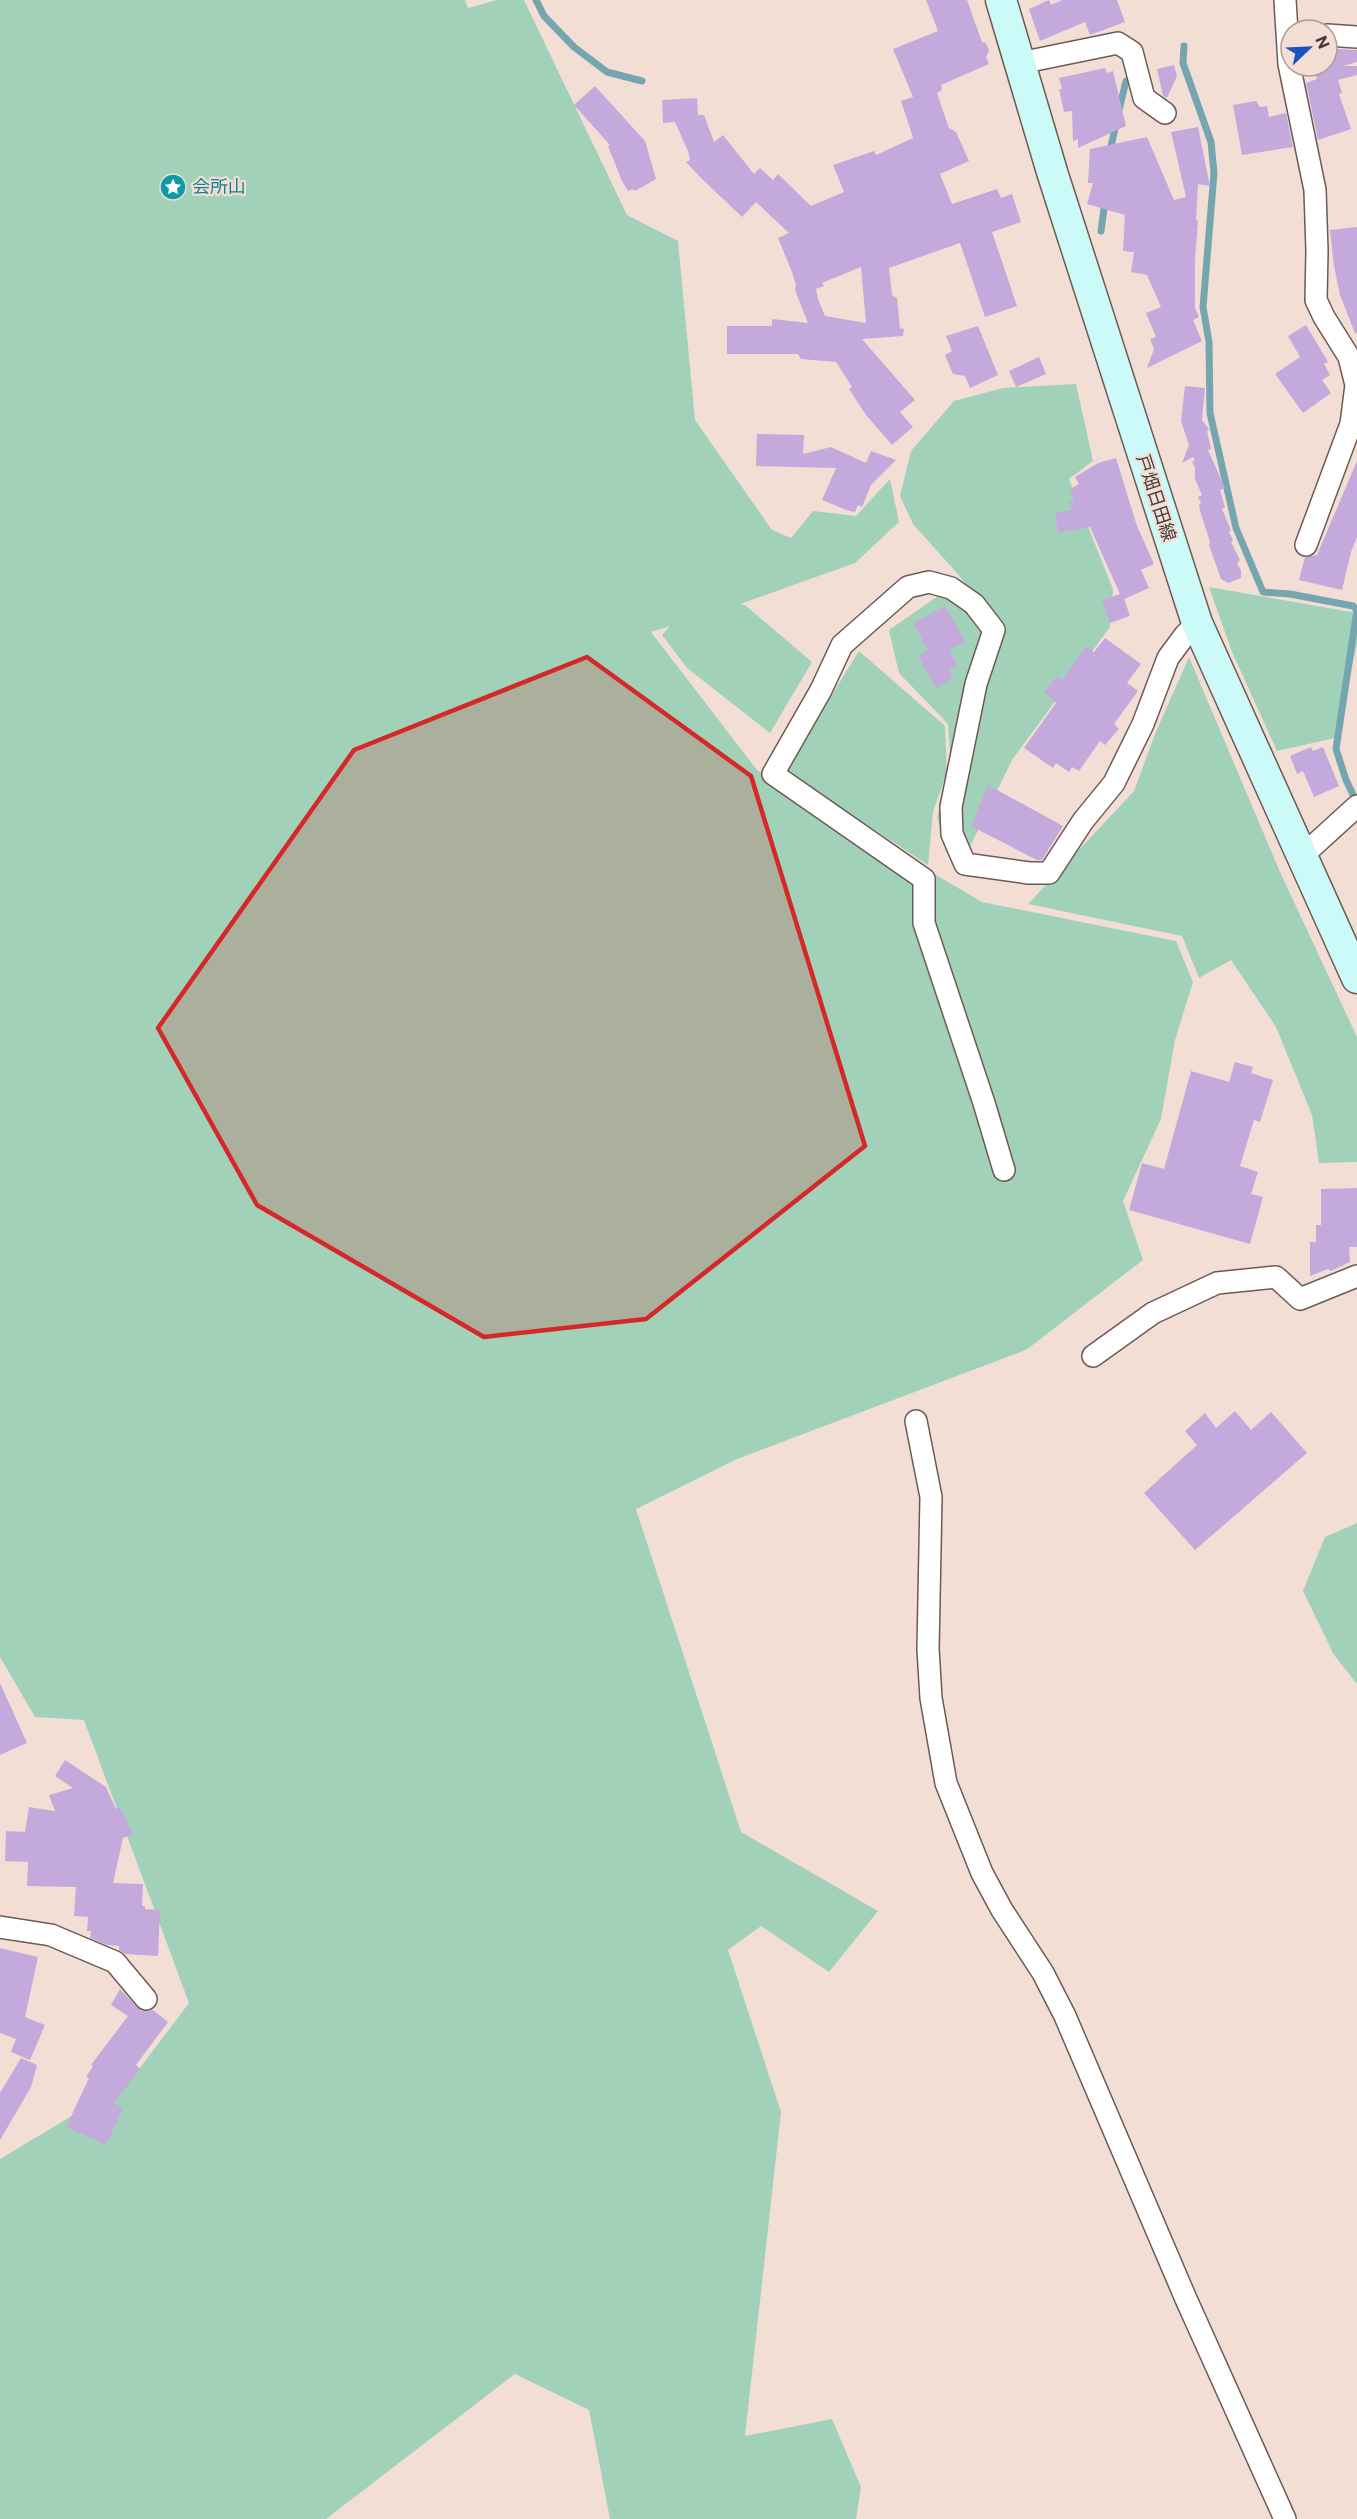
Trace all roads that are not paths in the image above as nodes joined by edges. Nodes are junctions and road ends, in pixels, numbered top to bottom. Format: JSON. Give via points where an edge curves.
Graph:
{"nodes":[{"id":1,"x":1001,"y":0,"type":"edge"},
{"id":2,"x":1285,"y":0,"type":"edge"},
{"id":3,"x":1287,"y":18,"type":"edge"},
{"id":4,"x":1339,"y":36,"type":"edge"},
{"id":5,"x":1357,"y":37,"type":"edge"},
{"id":6,"x":1020,"y":63,"type":"junction"},
{"id":7,"x":1292,"y":78,"type":"edge"},
{"id":8,"x":1165,"y":113,"type":"dead end"},
{"id":9,"x":1306,"y":545,"type":"dead end"},
{"id":10,"x":1197,"y":623,"type":"junction"},
{"id":11,"x":1357,"y":806,"type":"edge"},
{"id":12,"x":1301,"y":857,"type":"junction"},
{"id":13,"x":1357,"y":978,"type":"edge"},
{"id":14,"x":1004,"y":1170,"type":"dead end"},
{"id":15,"x":1357,"y":1276,"type":"edge"},
{"id":16,"x":1093,"y":1356,"type":"dead end"},
{"id":17,"x":916,"y":1421,"type":"dead end"},
{"id":18,"x":0,"y":1927,"type":"edge"},
{"id":19,"x":146,"y":2000,"type":"dead end"},
{"id":20,"x":1285,"y":2519,"type":"edge"}],
"edges":[{"from":1,"to":6,"type":"main road","name":"戸畑日田線"},
{"from":2,"to":3,"type":"street"},
{"from":4,"to":5,"type":"street"},
{"from":6,"to":8,"type":"street","via":[[1118,43],[1132,52],[1144,98]]},
{"from":6,"to":10,"type":"main road","name":"戸畑日田線"},
{"from":7,"to":9,"type":"street","via":[[1315,190],[1316,300],[1349,357],[1356,385],[1351,424]]},
{"from":10,"to":12,"type":"main road","name":"戸畑日田線"},
{"from":10,"to":14,"type":"street","via":[[1168,658],[1143,724],[1114,783],[1049,873],[965,864],[952,834],[951,807],[961,756],[976,684],[994,630],[974,604],[951,588],[929,582],[908,587],[842,645],[773,774],[924,879],[924,923]]},
{"from":11,"to":12,"type":"street"},
{"from":12,"to":13,"type":"main road","name":"戸畑日田線"},
{"from":15,"to":16,"type":"street","via":[[1299,1299],[1276,1277],[1216,1283],[1153,1313]]},
{"from":17,"to":20,"type":"street","via":[[931,1497],[928,1649],[934,1725],[946,1783],[982,1873],[1065,2016]]},
{"from":18,"to":19,"type":"street","via":[[51,1935],[115,1962]]}]}
